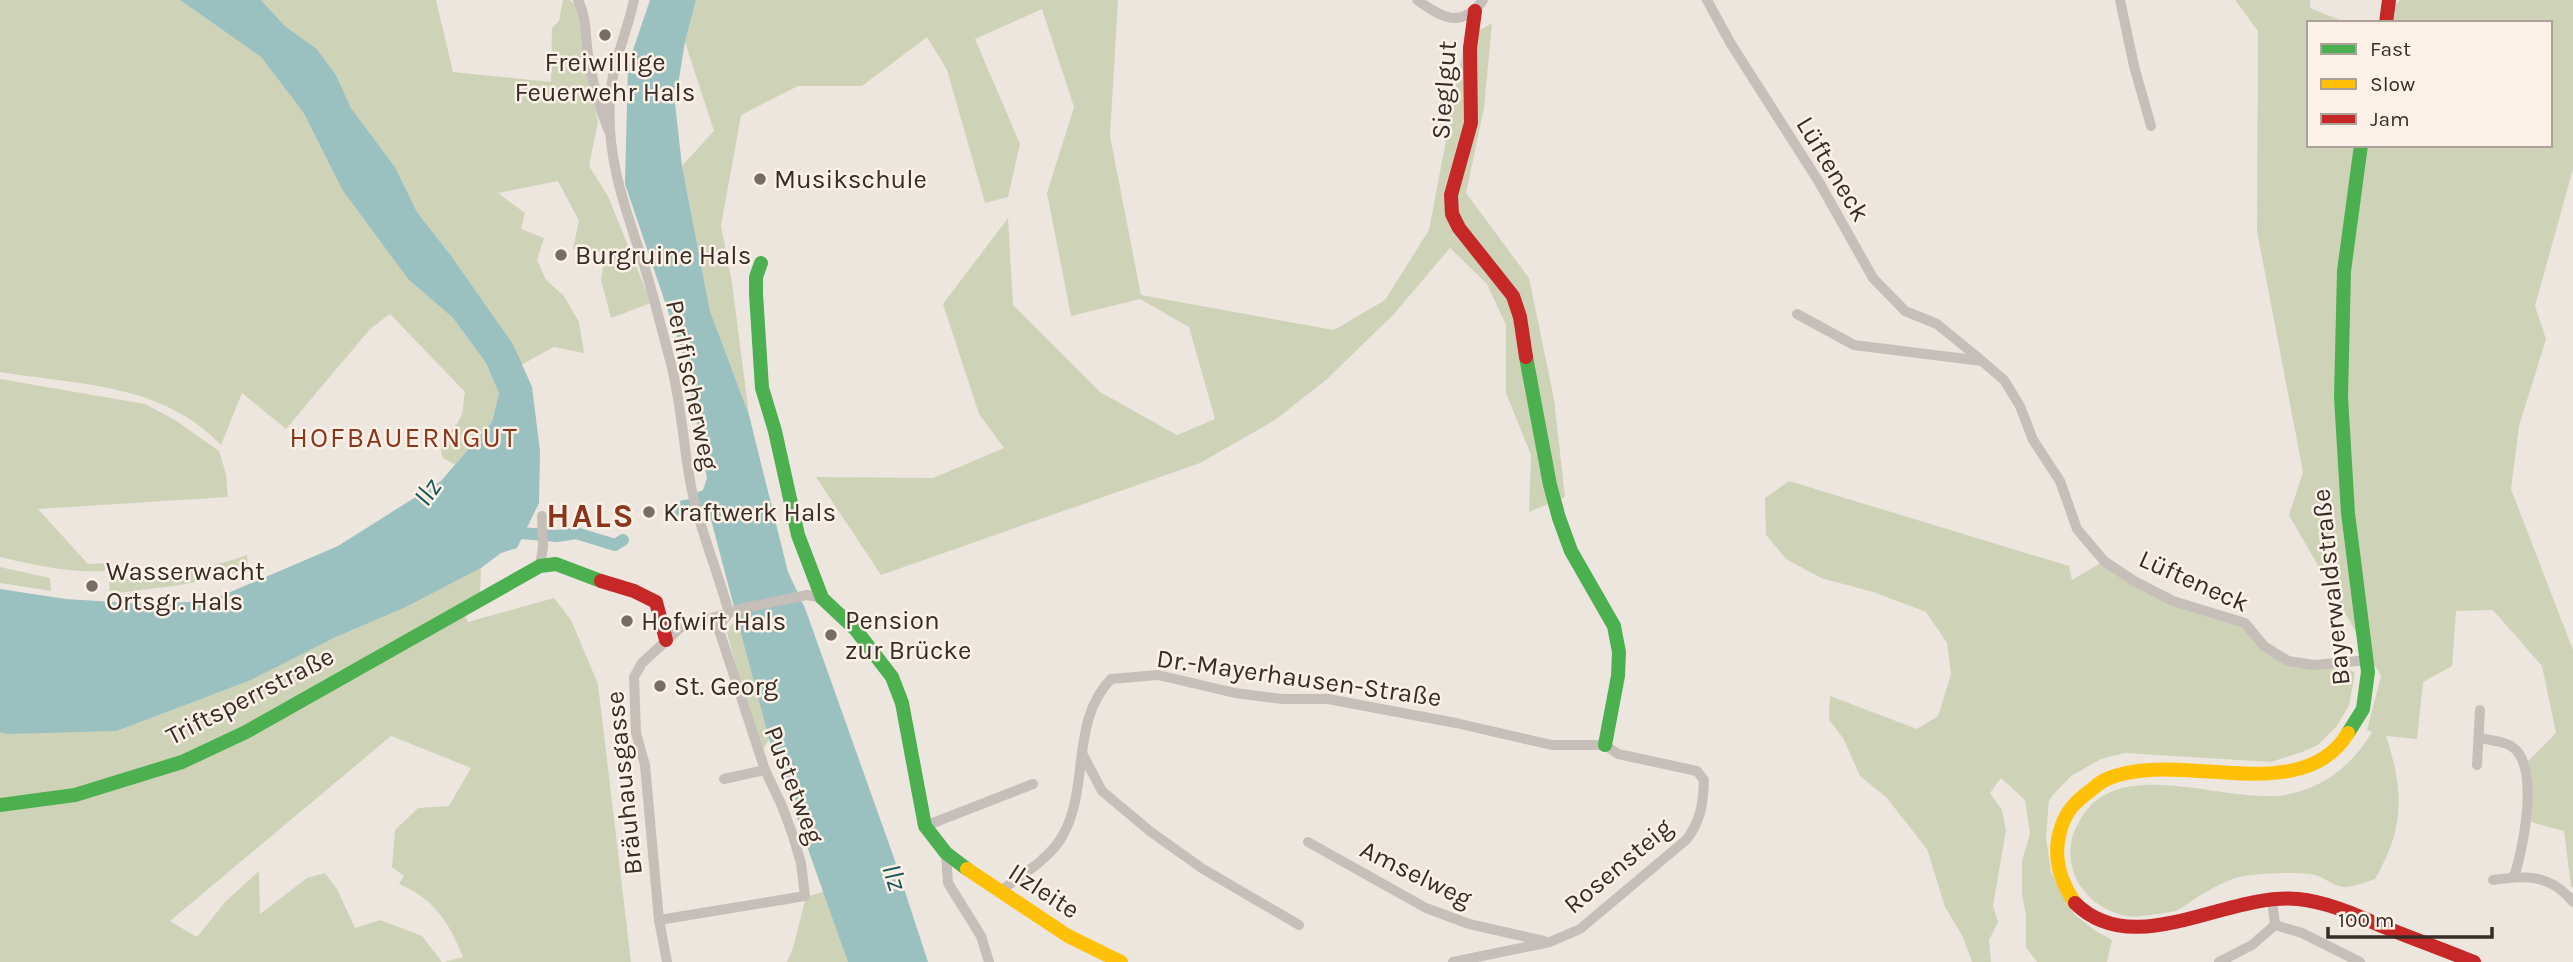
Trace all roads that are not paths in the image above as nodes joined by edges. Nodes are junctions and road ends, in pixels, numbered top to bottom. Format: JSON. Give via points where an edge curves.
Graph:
{"nodes":[{"id":1,"x":578,"y":0,"type":"edge"},
{"id":2,"x":634,"y":0,"type":"edge"},
{"id":3,"x":1417,"y":0,"type":"edge"},
{"id":4,"x":1707,"y":0,"type":"edge"},
{"id":5,"x":2120,"y":0,"type":"edge"},
{"id":6,"x":2389,"y":0,"type":"edge"},
{"id":7,"x":1479,"y":5,"type":"edge"},
{"id":8,"x":2386,"y":21,"type":"edge"},
{"id":9,"x":2151,"y":126,"type":"dead end"},
{"id":10,"x":611,"y":138,"type":"junction"},
{"id":11,"x":2361,"y":147,"type":"edge"},
{"id":12,"x":761,"y":264,"type":"dead end"},
{"id":13,"x":1797,"y":314,"type":"dead end"},
{"id":14,"x":1982,"y":361,"type":"junction"},
{"id":15,"x":542,"y":516,"type":"dead end"},
{"id":16,"x":540,"y":566,"type":"junction"},
{"id":17,"x":815,"y":597,"type":"junction"},
{"id":18,"x":729,"y":613,"type":"junction"},
{"id":19,"x":666,"y":640,"type":"junction"},
{"id":20,"x":2368,"y":660,"type":"junction"},
{"id":21,"x":2480,"y":710,"type":"dead end"},
{"id":22,"x":2479,"y":738,"type":"junction"},
{"id":23,"x":1605,"y":744,"type":"junction"},
{"id":24,"x":1082,"y":753,"type":"junction"},
{"id":25,"x":2477,"y":765,"type":"dead end"},
{"id":26,"x":765,"y":771,"type":"junction"},
{"id":27,"x":724,"y":779,"type":"dead end"},
{"id":28,"x":1033,"y":784,"type":"dead end"},
{"id":29,"x":0,"y":805,"type":"edge"},
{"id":30,"x":925,"y":826,"type":"junction"},
{"id":31,"x":1308,"y":842,"type":"dead end"},
{"id":32,"x":946,"y":853,"type":"junction"},
{"id":33,"x":2514,"y":877,"type":"junction"},
{"id":34,"x":2493,"y":880,"type":"dead end"},
{"id":35,"x":999,"y":892,"type":"junction"},
{"id":36,"x":2273,"y":899,"type":"junction"},
{"id":37,"x":2573,"y":902,"type":"edge"},
{"id":38,"x":659,"y":920,"type":"junction"},
{"id":39,"x":1300,"y":925,"type":"dead end"},
{"id":40,"x":2275,"y":925,"type":"junction"},
{"id":41,"x":1550,"y":942,"type":"junction"},
{"id":42,"x":667,"y":962,"type":"edge"},
{"id":43,"x":989,"y":962,"type":"edge"},
{"id":44,"x":1121,"y":962,"type":"edge"},
{"id":45,"x":1452,"y":962,"type":"edge"},
{"id":46,"x":2219,"y":962,"type":"edge"},
{"id":47,"x":2360,"y":962,"type":"edge"},
{"id":48,"x":2474,"y":962,"type":"edge"}],
"edges":[{"from":1,"to":10,"type":"street","via":[[585,13],[587,52],[598,102]]},
{"from":2,"to":10,"type":"street","name":"Perlfischerweg","via":[[613,73]]},
{"from":3,"to":7,"type":"street","via":[[1454,19]]},
{"from":4,"to":14,"type":"street","name":"Lüfteneck","via":[[1873,278],[1905,311],[1937,324]]},
{"from":5,"to":9,"type":"street"},
{"from":6,"to":8,"type":"street"},
{"from":7,"to":23,"type":"street","name":"Sieglgut","via":[[1470,48],[1471,122],[1451,195],[1452,214],[1513,296],[1559,518],[1571,551],[1614,626],[1618,676]]},
{"from":10,"to":18,"type":"street","name":"Perlfischerweg","via":[[623,206],[671,363],[698,516]]},
{"from":11,"to":20,"type":"street","name":"Bayerwaldstraße","via":[[2349,220],[2339,374],[2345,486]]},
{"from":12,"to":17,"type":"street","via":[[755,294],[762,388]]},
{"from":13,"to":14,"type":"street","via":[[1854,345]]},
{"from":14,"to":20,"type":"street","name":"Lüfteneck","via":[[2004,380],[2033,440],[2060,481],[2077,529],[2104,561],[2173,601],[2245,623],[2264,646],[2288,661],[2314,666]]},
{"from":15,"to":16,"type":"street"},
{"from":16,"to":19,"type":"street","via":[[556,564],[656,601]]},
{"from":16,"to":29,"type":"street","name":"Triftsperrstraße","via":[[246,732],[182,762],[75,795]]},
{"from":17,"to":18,"type":"street","name":"Bräuhausgasse"},
{"from":17,"to":30,"type":"street","via":[[856,630],[892,677],[902,703]]},
{"from":18,"to":19,"type":"street","name":"Bräuhausgasse","via":[[680,628]]},
{"from":18,"to":26,"type":"street","name":"Pustetweg","via":[[718,627]]},
{"from":19,"to":38,"type":"street","name":"Bräuhausgasse","via":[[634,677],[636,733],[645,765]]},
{"from":20,"to":36,"type":"street","name":"Bayerwaldstraße","via":[[2367,692],[2359,719],[2344,742],[2324,757],[2277,773],[2161,769],[2109,776],[2080,796],[2058,834],[2057,861],[2068,893],[2095,923],[2120,934],[2166,932]]},
{"from":21,"to":22,"type":"street"},
{"from":22,"to":25,"type":"street"},
{"from":22,"to":33,"type":"street","via":[[2511,745],[2523,757],[2528,788],[2522,852]]},
{"from":23,"to":24,"type":"street","name":"Dr.-Mayerhausen-Straße","via":[[1552,746],[1328,699],[1236,693],[1158,676],[1111,679],[1105,685],[1087,718]]},
{"from":23,"to":41,"type":"street","name":"Rosensteig","via":[[1618,754],[1697,771],[1704,780],[1702,811],[1695,828],[1676,849],[1580,929]]},
{"from":24,"to":35,"type":"street","name":"Dr.-Mayerhausen-Straße","via":[[1062,838]]},
{"from":24,"to":39,"type":"street","via":[[1102,791],[1152,832],[1203,869]]},
{"from":26,"to":27,"type":"street"},
{"from":26,"to":38,"type":"street","name":"Pustetweg","via":[[792,833],[805,896]]},
{"from":28,"to":30,"type":"street"},
{"from":30,"to":32,"type":"street","name":"Ilzleite"},
{"from":31,"to":41,"type":"street","name":"Amselweg","via":[[1426,908],[1469,924]]},
{"from":32,"to":35,"type":"street","name":"Ilzleite"},
{"from":32,"to":43,"type":"street","via":[[948,883],[981,936]]},
{"from":33,"to":34,"type":"street"},
{"from":33,"to":37,"type":"street","via":[[2539,879],[2562,888]]},
{"from":35,"to":44,"type":"street","name":"Ilzleite","via":[[1068,936]]},
{"from":36,"to":40,"type":"street"},
{"from":36,"to":48,"type":"street","name":"Bayerwaldstraße","via":[[2304,899],[2336,907]]},
{"from":38,"to":42,"type":"street","name":"Bräuhausgasse"},
{"from":40,"to":46,"type":"street","via":[[2252,945]]},
{"from":40,"to":47,"type":"street"},
{"from":41,"to":45,"type":"street","name":"Rosensteig"}]}
